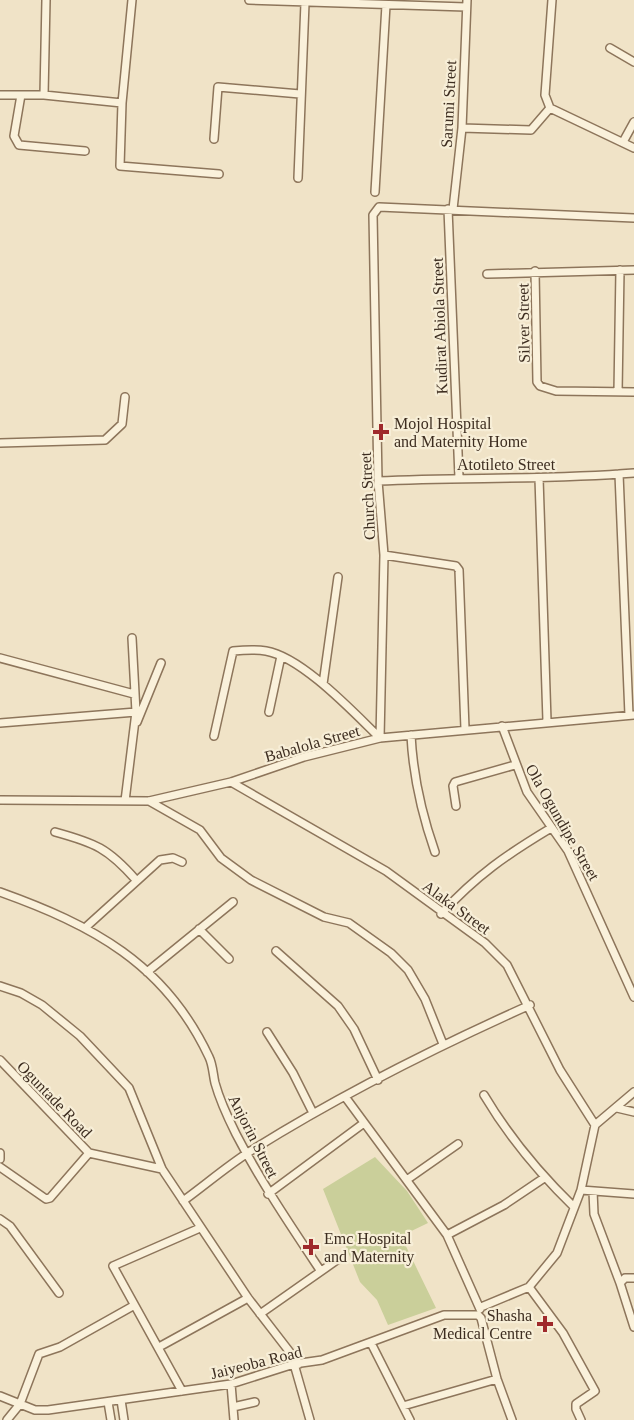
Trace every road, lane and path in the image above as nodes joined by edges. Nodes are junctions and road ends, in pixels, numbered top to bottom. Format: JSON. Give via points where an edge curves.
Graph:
{"nodes":[{"id":1,"x":46,"y":0,"type":"edge"},
{"id":2,"x":132,"y":0,"type":"edge"},
{"id":3,"x":249,"y":0,"type":"edge"},
{"id":4,"x":552,"y":0,"type":"edge"},
{"id":5,"x":305,"y":3,"type":"junction"},
{"id":6,"x":466,"y":4,"type":"edge"},
{"id":7,"x":386,"y":5,"type":"junction"},
{"id":8,"x":610,"y":48,"type":"dead end"},
{"id":9,"x":634,"y":63,"type":"edge"},
{"id":10,"x":300,"y":94,"type":"junction"},
{"id":11,"x":0,"y":95,"type":"edge"},
{"id":12,"x":21,"y":95,"type":"junction"},
{"id":13,"x":44,"y":95,"type":"junction"},
{"id":14,"x":122,"y":103,"type":"junction"},
{"id":15,"x":550,"y":108,"type":"junction"},
{"id":16,"x":634,"y":122,"type":"edge"},
{"id":17,"x":462,"y":129,"type":"junction"},
{"id":18,"x":214,"y":139,"type":"dead end"},
{"id":19,"x":623,"y":142,"type":"junction"},
{"id":20,"x":634,"y":148,"type":"edge"},
{"id":21,"x":85,"y":151,"type":"dead end"},
{"id":22,"x":219,"y":174,"type":"dead end"},
{"id":23,"x":298,"y":178,"type":"dead end"},
{"id":24,"x":375,"y":192,"type":"dead end"},
{"id":25,"x":451,"y":209,"type":"junction"},
{"id":26,"x":634,"y":218,"type":"edge"},
{"id":27,"x":620,"y":270,"type":"junction"},
{"id":28,"x":634,"y":270,"type":"edge"},
{"id":29,"x":535,"y":271,"type":"junction"},
{"id":30,"x":487,"y":274,"type":"dead end"},
{"id":31,"x":618,"y":392,"type":"junction"},
{"id":32,"x":634,"y":392,"type":"edge"},
{"id":33,"x":125,"y":397,"type":"dead end"},
{"id":34,"x":0,"y":441,"type":"edge"},
{"id":35,"x":634,"y":473,"type":"edge"},
{"id":36,"x":619,"y":474,"type":"junction"},
{"id":37,"x":459,"y":477,"type":"junction"},
{"id":38,"x":539,"y":478,"type":"junction"},
{"id":39,"x":378,"y":481,"type":"junction"},
{"id":40,"x":384,"y":555,"type":"junction"},
{"id":41,"x":338,"y":577,"type":"dead end"},
{"id":42,"x":132,"y":638,"type":"dead end"},
{"id":43,"x":281,"y":656,"type":"junction"},
{"id":44,"x":0,"y":657,"type":"edge"},
{"id":45,"x":161,"y":663,"type":"dead end"},
{"id":46,"x":323,"y":684,"type":"junction"},
{"id":47,"x":134,"y":694,"type":"junction"},
{"id":48,"x":136,"y":712,"type":"junction"},
{"id":49,"x":269,"y":712,"type":"dead end"},
{"id":50,"x":632,"y":715,"type":"edge"},
{"id":51,"x":547,"y":722,"type":"junction"},
{"id":52,"x":0,"y":723,"type":"edge"},
{"id":53,"x":502,"y":726,"type":"junction"},
{"id":54,"x":135,"y":727,"type":"junction"},
{"id":55,"x":465,"y":729,"type":"junction"},
{"id":56,"x":411,"y":735,"type":"junction"},
{"id":57,"x":214,"y":736,"type":"dead end"},
{"id":58,"x":380,"y":738,"type":"junction"},
{"id":59,"x":515,"y":765,"type":"junction"},
{"id":60,"x":231,"y":782,"type":"junction"},
{"id":61,"x":0,"y":800,"type":"edge"},
{"id":62,"x":125,"y":801,"type":"junction"},
{"id":63,"x":149,"y":801,"type":"junction"},
{"id":64,"x":456,"y":806,"type":"dead end"},
{"id":65,"x":551,"y":828,"type":"junction"},
{"id":66,"x":55,"y":832,"type":"dead end"},
{"id":67,"x":435,"y":852,"type":"dead end"},
{"id":68,"x":182,"y":862,"type":"dead end"},
{"id":69,"x":136,"y":880,"type":"junction"},
{"id":70,"x":0,"y":892,"type":"edge"},
{"id":71,"x":233,"y":902,"type":"dead end"},
{"id":72,"x":441,"y":914,"type":"junction"},
{"id":73,"x":86,"y":927,"type":"junction"},
{"id":74,"x":199,"y":929,"type":"junction"},
{"id":75,"x":276,"y":951,"type":"dead end"},
{"id":76,"x":229,"y":959,"type":"dead end"},
{"id":77,"x":147,"y":972,"type":"junction"},
{"id":78,"x":0,"y":986,"type":"edge"},
{"id":79,"x":634,"y":997,"type":"edge"},
{"id":80,"x":530,"y":1005,"type":"junction"},
{"id":81,"x":267,"y":1032,"type":"dead end"},
{"id":82,"x":443,"y":1044,"type":"junction"},
{"id":83,"x":0,"y":1060,"type":"edge"},
{"id":84,"x":378,"y":1080,"type":"junction"},
{"id":85,"x":634,"y":1092,"type":"edge"},
{"id":86,"x":484,"y":1095,"type":"dead end"},
{"id":87,"x":346,"y":1098,"type":"junction"},
{"id":88,"x":617,"y":1108,"type":"junction"},
{"id":89,"x":634,"y":1112,"type":"edge"},
{"id":90,"x":314,"y":1113,"type":"junction"},
{"id":91,"x":363,"y":1123,"type":"junction"},
{"id":92,"x":596,"y":1125,"type":"junction"},
{"id":93,"x":458,"y":1144,"type":"dead end"},
{"id":94,"x":0,"y":1153,"type":"edge"},
{"id":95,"x":247,"y":1153,"type":"junction"},
{"id":96,"x":89,"y":1154,"type":"junction"},
{"id":97,"x":0,"y":1159,"type":"edge"},
{"id":98,"x":0,"y":1167,"type":"edge"},
{"id":99,"x":162,"y":1169,"type":"junction"},
{"id":100,"x":544,"y":1178,"type":"junction"},
{"id":101,"x":408,"y":1179,"type":"junction"},
{"id":102,"x":581,"y":1190,"type":"junction"},
{"id":103,"x":592,"y":1191,"type":"junction"},
{"id":104,"x":268,"y":1194,"type":"junction"},
{"id":105,"x":634,"y":1194,"type":"edge"},
{"id":106,"x":183,"y":1201,"type":"junction"},
{"id":107,"x":574,"y":1207,"type":"junction"},
{"id":108,"x":0,"y":1219,"type":"edge"},
{"id":109,"x":200,"y":1228,"type":"junction"},
{"id":110,"x":447,"y":1235,"type":"junction"},
{"id":111,"x":337,"y":1260,"type":"dead end"},
{"id":112,"x":320,"y":1270,"type":"junction"},
{"id":113,"x":634,"y":1278,"type":"edge"},
{"id":114,"x":620,"y":1283,"type":"junction"},
{"id":115,"x":529,"y":1287,"type":"junction"},
{"id":116,"x":59,"y":1293,"type":"dead end"},
{"id":117,"x":248,"y":1298,"type":"junction"},
{"id":118,"x":133,"y":1306,"type":"junction"},
{"id":119,"x":481,"y":1307,"type":"junction"},
{"id":120,"x":260,"y":1314,"type":"junction"},
{"id":121,"x":478,"y":1315,"type":"junction"},
{"id":122,"x":634,"y":1327,"type":"edge"},
{"id":123,"x":370,"y":1343,"type":"junction"},
{"id":124,"x":159,"y":1347,"type":"junction"},
{"id":125,"x":297,"y":1364,"type":"junction"},
{"id":126,"x":497,"y":1379,"type":"junction"},
{"id":127,"x":231,"y":1384,"type":"junction"},
{"id":128,"x":182,"y":1390,"type":"junction"},
{"id":129,"x":0,"y":1396,"type":"edge"},
{"id":130,"x":121,"y":1400,"type":"junction"},
{"id":131,"x":108,"y":1402,"type":"junction"},
{"id":132,"x":255,"y":1402,"type":"dead end"},
{"id":133,"x":20,"y":1404,"type":"junction"},
{"id":134,"x":403,"y":1406,"type":"junction"},
{"id":135,"x":233,"y":1407,"type":"junction"},
{"id":136,"x":7,"y":1420,"type":"edge"},
{"id":137,"x":111,"y":1420,"type":"edge"},
{"id":138,"x":124,"y":1420,"type":"edge"},
{"id":139,"x":234,"y":1420,"type":"edge"},
{"id":140,"x":310,"y":1420,"type":"edge"},
{"id":141,"x":410,"y":1420,"type":"edge"},
{"id":142,"x":512,"y":1420,"type":"edge"},
{"id":143,"x":581,"y":1420,"type":"edge"}],
"edges":[{"from":1,"to":13,"type":"street"},
{"from":2,"to":14,"type":"street"},
{"from":3,"to":5,"type":"street"},
{"from":4,"to":15,"type":"street","via":[[545,95]]},
{"from":5,"to":7,"type":"street"},
{"from":5,"to":10,"type":"street"},
{"from":6,"to":7,"type":"street"},
{"from":6,"to":17,"type":"street","name":"Sarumi Street"},
{"from":7,"to":24,"type":"street"},
{"from":8,"to":9,"type":"street"},
{"from":10,"to":18,"type":"street","via":[[218,87]]},
{"from":10,"to":23,"type":"street"},
{"from":11,"to":12,"type":"street"},
{"from":12,"to":13,"type":"street"},
{"from":12,"to":21,"type":"street","via":[[14,136],[19,145]]},
{"from":13,"to":14,"type":"street"},
{"from":14,"to":22,"type":"street","via":[[120,166]]},
{"from":15,"to":17,"type":"street","via":[[531,130]]},
{"from":15,"to":19,"type":"street"},
{"from":16,"to":19,"type":"street"},
{"from":17,"to":25,"type":"street","name":"Sarumi Street"},
{"from":19,"to":20,"type":"street"},
{"from":25,"to":26,"type":"street"},
{"from":25,"to":37,"type":"street","name":"Kudirat Abiola Street"},
{"from":25,"to":39,"type":"street","name":"Church Street","via":[[379,207],[373,215]]},
{"from":27,"to":28,"type":"street"},
{"from":27,"to":29,"type":"street"},
{"from":27,"to":31,"type":"street"},
{"from":29,"to":30,"type":"street"},
{"from":29,"to":31,"type":"street","name":"Silver Street","via":[[537,382],[556,391]]},
{"from":31,"to":32,"type":"street","name":"Silver Street"},
{"from":33,"to":34,"type":"street","via":[[122,424],[105,440]]},
{"from":35,"to":36,"type":"street","name":"Atotileto Street"},
{"from":36,"to":38,"type":"street","name":"Atotileto Street"},
{"from":36,"to":50,"type":"street"},
{"from":37,"to":38,"type":"street","name":"Atotileto Street"},
{"from":37,"to":39,"type":"street","name":"Atotileto Street"},
{"from":38,"to":51,"type":"street"},
{"from":39,"to":40,"type":"street","name":"Church Street"},
{"from":40,"to":55,"type":"street","via":[[456,566],[459,570]]},
{"from":40,"to":58,"type":"street","name":"Church Street"},
{"from":41,"to":46,"type":"street"},
{"from":42,"to":47,"type":"street"},
{"from":43,"to":46,"type":"street"},
{"from":43,"to":49,"type":"street"},
{"from":43,"to":57,"type":"street","via":[[266,651],[233,651]]},
{"from":44,"to":47,"type":"street"},
{"from":45,"to":54,"type":"street"},
{"from":46,"to":58,"type":"street"},
{"from":47,"to":48,"type":"street"},
{"from":48,"to":52,"type":"street"},
{"from":48,"to":54,"type":"street"},
{"from":50,"to":51,"type":"street","name":"Babalola Street"},
{"from":51,"to":53,"type":"street","name":"Babalola Street"},
{"from":53,"to":55,"type":"street","name":"Babalola Street"},
{"from":53,"to":59,"type":"street","name":"Ola Ogundipe Street"},
{"from":54,"to":62,"type":"street"},
{"from":55,"to":56,"type":"street","name":"Babalola Street"},
{"from":56,"to":58,"type":"street","name":"Babalola Street"},
{"from":56,"to":67,"type":"street","via":[[413,775]]},
{"from":58,"to":60,"type":"street","name":"Babalola Street","via":[[304,757]]},
{"from":59,"to":64,"type":"street","via":[[455,782]]},
{"from":59,"to":65,"type":"street","name":"Ola Ogundipe Street"},
{"from":60,"to":63,"type":"street","name":"Babalola Street"},
{"from":60,"to":72,"type":"street","name":"Alaka Street","via":[[386,871]]},
{"from":61,"to":62,"type":"street","name":"Babalola Street"},
{"from":62,"to":63,"type":"street","name":"Babalola Street"},
{"from":63,"to":82,"type":"street","via":[[200,830],[221,858],[252,880],[324,917],[349,923],[391,953],[408,970],[425,999]]},
{"from":65,"to":72,"type":"street","via":[[497,860]]},
{"from":65,"to":79,"type":"street","name":"Ola Ogundipe Street","via":[[568,851]]},
{"from":66,"to":69,"type":"street","via":[[95,843]]},
{"from":68,"to":69,"type":"street","via":[[165,857]]},
{"from":69,"to":73,"type":"street"},
{"from":70,"to":73,"type":"street","name":"Anjorin Street"},
{"from":71,"to":74,"type":"street"},
{"from":72,"to":80,"type":"street","name":"Alaka Street","via":[[485,944],[507,965]]},
{"from":73,"to":77,"type":"street","name":"Anjorin Street"},
{"from":74,"to":76,"type":"street"},
{"from":74,"to":77,"type":"street"},
{"from":75,"to":84,"type":"street","via":[[338,1006],[354,1029]]},
{"from":77,"to":95,"type":"street","name":"Anjorin Street","via":[[193,1029],[211,1063],[220,1099]]},
{"from":78,"to":99,"type":"street","via":[[42,1005],[113,1068],[140,1110]]},
{"from":80,"to":82,"type":"street"},
{"from":80,"to":92,"type":"street","name":"Alaka Street","via":[[560,1070]]},
{"from":81,"to":90,"type":"street"},
{"from":82,"to":84,"type":"street"},
{"from":83,"to":96,"type":"street","name":"Oguntade Road"},
{"from":84,"to":87,"type":"street"},
{"from":85,"to":88,"type":"street"},
{"from":86,"to":100,"type":"street"},
{"from":87,"to":90,"type":"street"},
{"from":87,"to":91,"type":"street"},
{"from":88,"to":89,"type":"street"},
{"from":88,"to":92,"type":"street"},
{"from":90,"to":95,"type":"street"},
{"from":91,"to":101,"type":"street"},
{"from":91,"to":104,"type":"street"},
{"from":92,"to":102,"type":"street"},
{"from":93,"to":101,"type":"street"},
{"from":94,"to":97,"type":"street"},
{"from":95,"to":104,"type":"street","name":"Anjorin Street"},
{"from":95,"to":106,"type":"street"},
{"from":96,"to":98,"type":"street","via":[[46,1199]]},
{"from":96,"to":99,"type":"street","name":"Oguntade Road"},
{"from":99,"to":106,"type":"street"},
{"from":100,"to":107,"type":"street"},
{"from":100,"to":110,"type":"street"},
{"from":101,"to":110,"type":"street","via":[[420,1202]]},
{"from":102,"to":103,"type":"street"},
{"from":102,"to":107,"type":"street"},
{"from":103,"to":105,"type":"street"},
{"from":103,"to":114,"type":"street","via":[[594,1214]]},
{"from":104,"to":112,"type":"street","name":"Anjorin Street"},
{"from":106,"to":109,"type":"street"},
{"from":107,"to":115,"type":"street","via":[[557,1253]]},
{"from":108,"to":116,"type":"street","via":[[10,1226]]},
{"from":109,"to":117,"type":"street"},
{"from":109,"to":118,"type":"street","via":[[113,1266]]},
{"from":110,"to":119,"type":"street"},
{"from":111,"to":112,"type":"street"},
{"from":112,"to":120,"type":"street"},
{"from":113,"to":114,"type":"street","via":[[625,1278]]},
{"from":114,"to":122,"type":"street"},
{"from":115,"to":119,"type":"street"},
{"from":115,"to":143,"type":"street","via":[[563,1333],[595,1391],[576,1404]]},
{"from":117,"to":120,"type":"street"},
{"from":117,"to":124,"type":"street"},
{"from":118,"to":124,"type":"street"},
{"from":118,"to":133,"type":"street","via":[[60,1347],[39,1354]]},
{"from":119,"to":121,"type":"street"},
{"from":120,"to":125,"type":"street"},
{"from":121,"to":123,"type":"street","name":"Jaiyeoba Road","via":[[444,1315]]},
{"from":121,"to":126,"type":"street"},
{"from":123,"to":125,"type":"street","name":"Jaiyeoba Road"},
{"from":123,"to":134,"type":"street"},
{"from":124,"to":128,"type":"street"},
{"from":125,"to":127,"type":"street","name":"Jaiyeoba Road"},
{"from":125,"to":140,"type":"street"},
{"from":126,"to":134,"type":"street"},
{"from":126,"to":142,"type":"street"},
{"from":127,"to":128,"type":"street","name":"Jaiyeoba Road"},
{"from":127,"to":135,"type":"street"},
{"from":128,"to":130,"type":"street","name":"Jaiyeoba Road"},
{"from":129,"to":133,"type":"street","name":"Jaiyeoba Road"},
{"from":130,"to":131,"type":"street","name":"Jaiyeoba Road"},
{"from":130,"to":138,"type":"street"},
{"from":131,"to":133,"type":"street","name":"Jaiyeoba Road","via":[[48,1410]]},
{"from":131,"to":137,"type":"street"},
{"from":132,"to":135,"type":"street"},
{"from":133,"to":136,"type":"street"},
{"from":134,"to":141,"type":"street"},
{"from":135,"to":139,"type":"street"}]}
